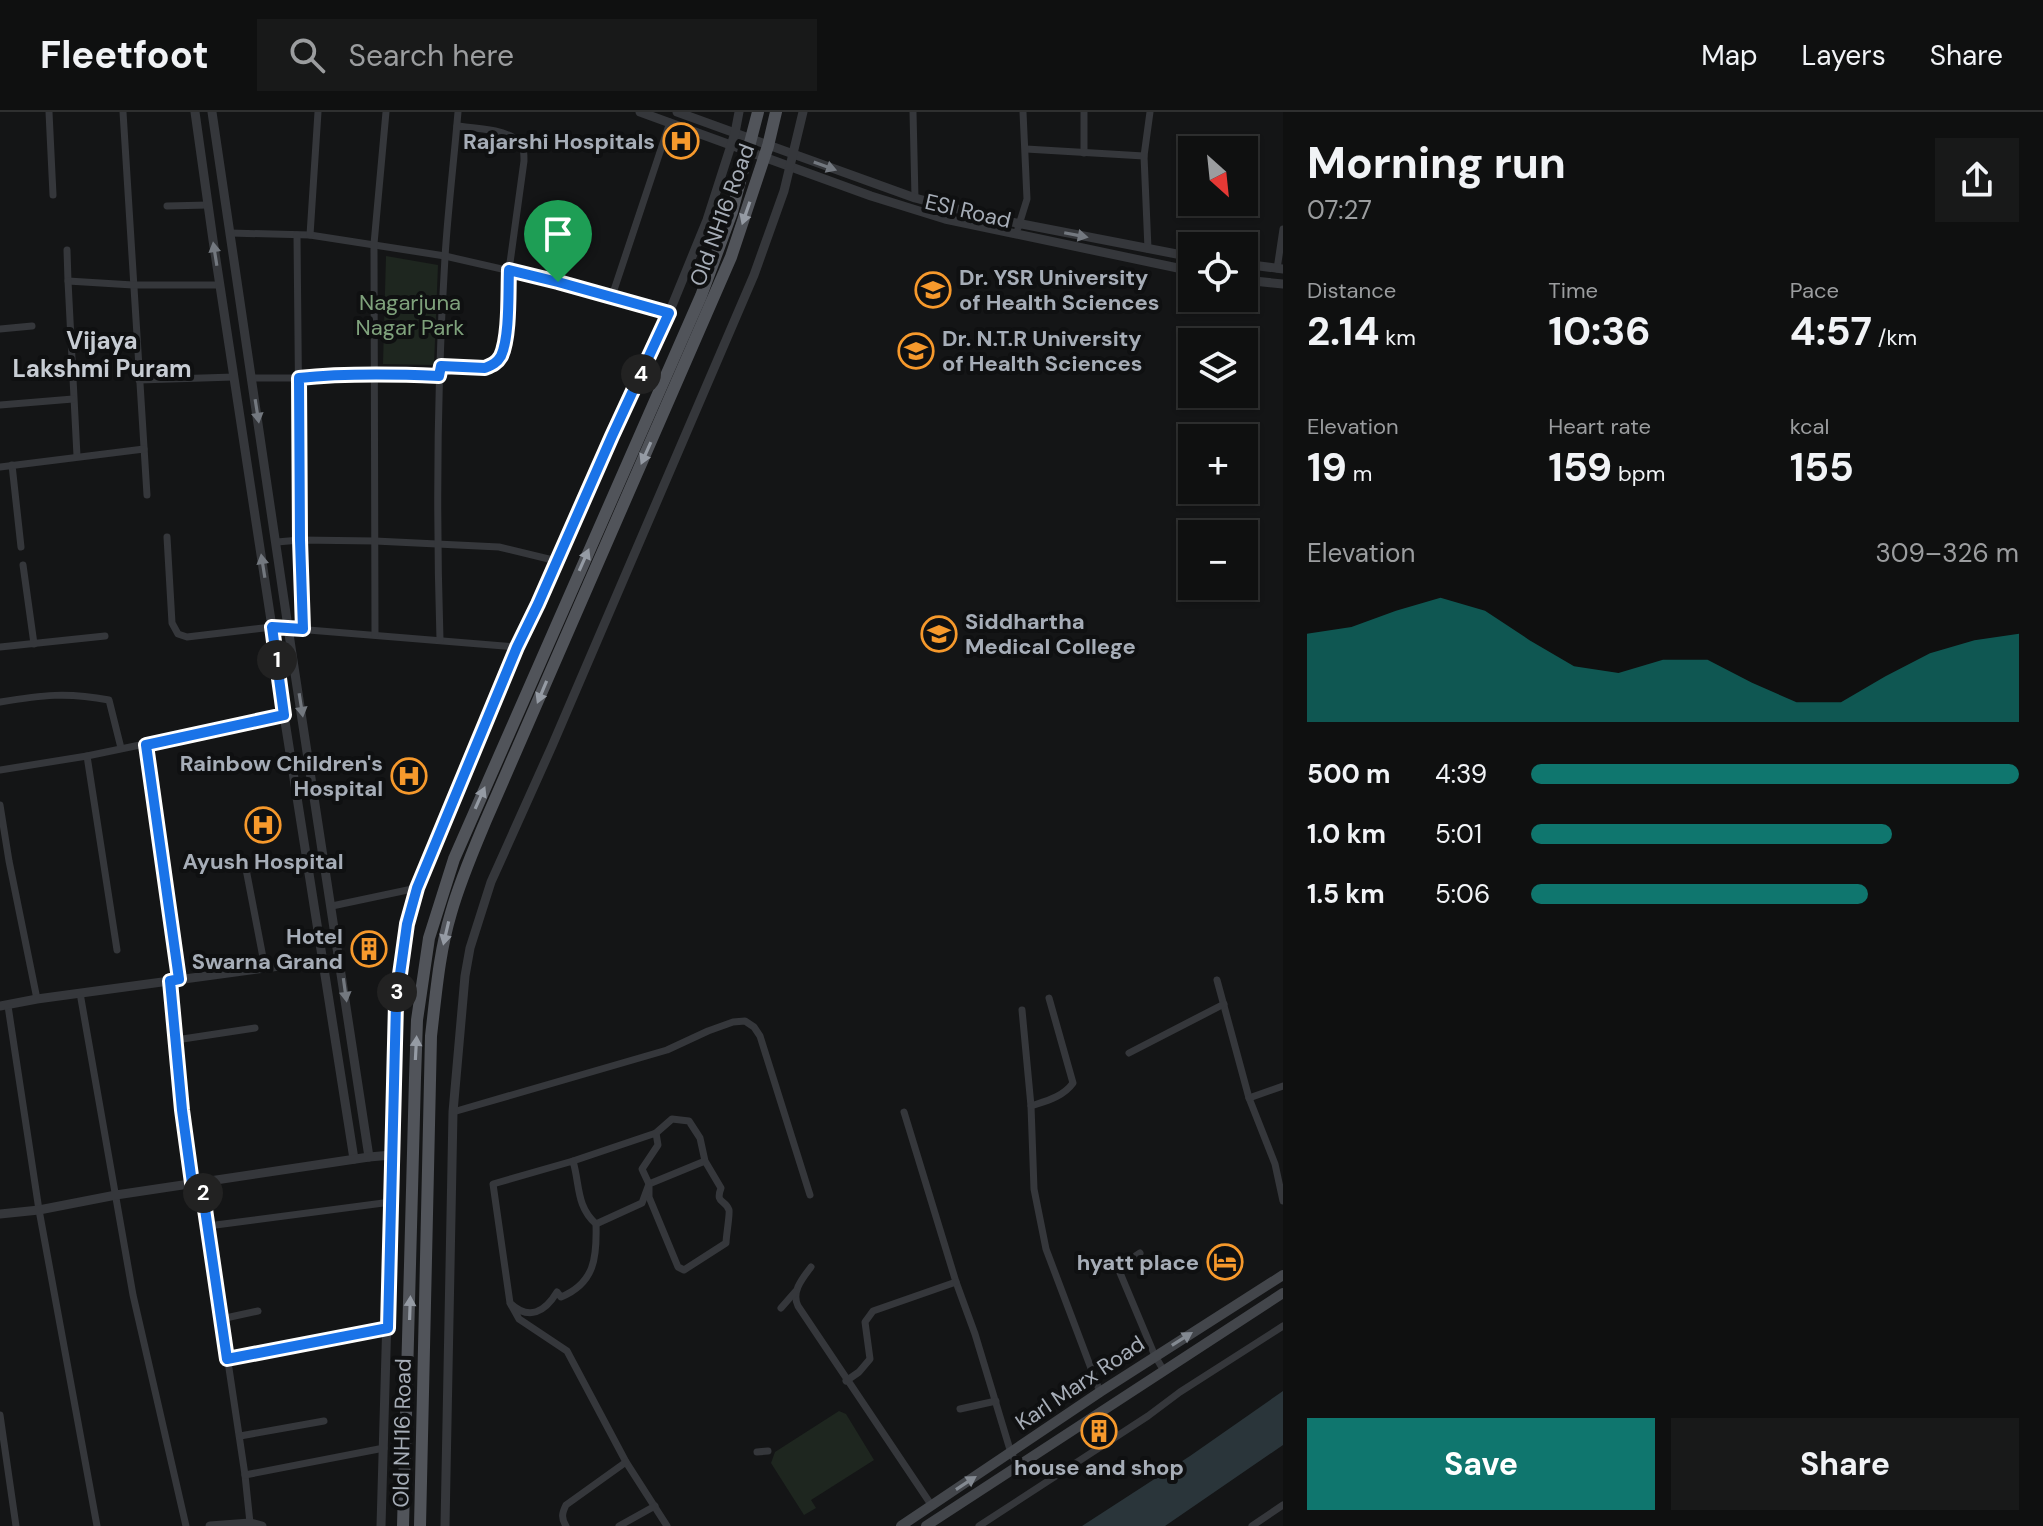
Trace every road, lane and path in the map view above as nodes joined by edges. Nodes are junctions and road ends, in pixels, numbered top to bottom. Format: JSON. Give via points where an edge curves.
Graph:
{"nodes":[{"id":1,"x":49,"y":112,"type":"edge"},
{"id":2,"x":123,"y":112,"type":"edge"},
{"id":3,"x":195,"y":112,"type":"edge"},
{"id":4,"x":212,"y":112,"type":"edge"},
{"id":5,"x":318,"y":112,"type":"edge"},
{"id":6,"x":386,"y":112,"type":"edge"},
{"id":7,"x":458,"y":112,"type":"edge"},
{"id":8,"x":640,"y":112,"type":"edge"},
{"id":9,"x":677,"y":112,"type":"edge"},
{"id":10,"x":739,"y":112,"type":"edge"},
{"id":11,"x":758,"y":112,"type":"edge"},
{"id":12,"x":776,"y":112,"type":"edge"},
{"id":13,"x":803,"y":112,"type":"edge"},
{"id":14,"x":913,"y":112,"type":"edge"},
{"id":15,"x":1023,"y":112,"type":"edge"},
{"id":16,"x":1084,"y":112,"type":"edge"},
{"id":17,"x":1150,"y":112,"type":"edge"},
{"id":18,"x":690,"y":114,"type":"edge"},
{"id":19,"x":670,"y":122,"type":"junction"},
{"id":20,"x":457,"y":126,"type":"junction"},
{"id":21,"x":735,"y":133,"type":"junction"},
{"id":22,"x":731,"y":144,"type":"junction"},
{"id":23,"x":750,"y":146,"type":"junction"},
{"id":24,"x":1026,"y":149,"type":"junction"},
{"id":25,"x":767,"y":152,"type":"junction"},
{"id":26,"x":1084,"y":153,"type":"junction"},
{"id":27,"x":794,"y":154,"type":"junction"},
{"id":28,"x":1144,"y":156,"type":"junction"},
{"id":29,"x":790,"y":167,"type":"junction"},
{"id":30,"x":53,"y":195,"type":"dead end"},
{"id":31,"x":915,"y":198,"type":"junction"},
{"id":32,"x":208,"y":205,"type":"junction"},
{"id":33,"x":167,"y":206,"type":"dead end"},
{"id":34,"x":1019,"y":224,"type":"junction"},
{"id":35,"x":1283,"y":229,"type":"edge"},
{"id":36,"x":230,"y":233,"type":"junction"},
{"id":37,"x":297,"y":235,"type":"junction"},
{"id":38,"x":310,"y":235,"type":"junction"},
{"id":39,"x":1017,"y":236,"type":"junction"},
{"id":40,"x":374,"y":244,"type":"junction"},
{"id":41,"x":1148,"y":249,"type":"junction"},
{"id":42,"x":67,"y":250,"type":"dead end"},
{"id":43,"x":1178,"y":254,"type":"edge"},
{"id":44,"x":445,"y":256,"type":"junction"},
{"id":45,"x":1258,"y":266,"type":"edge"},
{"id":46,"x":1178,"y":268,"type":"edge"},
{"id":47,"x":1280,"y":269,"type":"edge"},
{"id":48,"x":509,"y":270,"type":"junction"},
{"id":49,"x":68,"y":281,"type":"junction"},
{"id":50,"x":1258,"y":281,"type":"edge"},
{"id":51,"x":1283,"y":284,"type":"edge"},
{"id":52,"x":133,"y":285,"type":"junction"},
{"id":53,"x":220,"y":285,"type":"junction"},
{"id":54,"x":612,"y":296,"type":"junction"},
{"id":55,"x":669,"y":313,"type":"junction"},
{"id":56,"x":32,"y":326,"type":"dead end"},
{"id":57,"x":0,"y":329,"type":"edge"},
{"id":58,"x":441,"y":366,"type":"junction"},
{"id":59,"x":375,"y":373,"type":"junction"},
{"id":60,"x":439,"y":376,"type":"junction"},
{"id":61,"x":234,"y":377,"type":"junction"},
{"id":62,"x":252,"y":378,"type":"junction"},
{"id":63,"x":299,"y":378,"type":"junction"},
{"id":64,"x":139,"y":380,"type":"junction"},
{"id":65,"x":73,"y":399,"type":"junction"},
{"id":66,"x":0,"y":405,"type":"edge"},
{"id":67,"x":144,"y":449,"type":"junction"},
{"id":68,"x":77,"y":456,"type":"junction"},
{"id":69,"x":12,"y":465,"type":"junction"},
{"id":70,"x":0,"y":467,"type":"edge"},
{"id":71,"x":147,"y":495,"type":"dead end"},
{"id":72,"x":167,"y":537,"type":"dead end"},
{"id":73,"x":300,"y":540,"type":"junction"},
{"id":74,"x":375,"y":541,"type":"junction"},
{"id":75,"x":277,"y":542,"type":"junction"},
{"id":76,"x":437,"y":544,"type":"junction"},
{"id":77,"x":21,"y":547,"type":"dead end"},
{"id":78,"x":557,"y":561,"type":"junction"},
{"id":79,"x":23,"y":565,"type":"dead end"},
{"id":80,"x":272,"y":627,"type":"junction"},
{"id":81,"x":289,"y":628,"type":"junction"},
{"id":82,"x":303,"y":629,"type":"junction"},
{"id":83,"x":375,"y":635,"type":"junction"},
{"id":84,"x":105,"y":636,"type":"dead end"},
{"id":85,"x":440,"y":640,"type":"junction"},
{"id":86,"x":34,"y":644,"type":"junction"},
{"id":87,"x":0,"y":647,"type":"edge"},
{"id":88,"x":517,"y":647,"type":"junction"},
{"id":89,"x":0,"y":702,"type":"edge"},
{"id":90,"x":284,"y":715,"type":"junction"},
{"id":91,"x":146,"y":745,"type":"junction"},
{"id":92,"x":121,"y":748,"type":"junction"},
{"id":93,"x":87,"y":756,"type":"junction"},
{"id":94,"x":0,"y":770,"type":"edge"},
{"id":95,"x":0,"y":805,"type":"edge"},
{"id":96,"x":4,"y":862,"type":"edge"},
{"id":97,"x":246,"y":869,"type":"dead end"},
{"id":98,"x":417,"y":888,"type":"junction"},
{"id":99,"x":330,"y":894,"type":"junction"},
{"id":100,"x":313,"y":896,"type":"junction"},
{"id":101,"x":332,"y":906,"type":"junction"},
{"id":102,"x":117,"y":950,"type":"dead end"},
{"id":103,"x":324,"y":960,"type":"junction"},
{"id":104,"x":265,"y":968,"type":"junction"},
{"id":105,"x":174,"y":980,"type":"junction"},
{"id":106,"x":1217,"y":980,"type":"dead end"},
{"id":107,"x":80,"y":993,"type":"junction"},
{"id":108,"x":36,"y":996,"type":"junction"},
{"id":109,"x":1049,"y":998,"type":"dead end"},
{"id":110,"x":1224,"y":1004,"type":"junction"},
{"id":111,"x":4,"y":1006,"type":"edge"},
{"id":112,"x":1022,"y":1010,"type":"dead end"},
{"id":113,"x":255,"y":1028,"type":"dead end"},
{"id":114,"x":176,"y":1040,"type":"junction"},
{"id":115,"x":1129,"y":1053,"type":"dead end"},
{"id":116,"x":1283,"y":1086,"type":"edge"},
{"id":117,"x":1249,"y":1098,"type":"junction"},
{"id":118,"x":1031,"y":1106,"type":"junction"},
{"id":119,"x":453,"y":1112,"type":"junction"},
{"id":120,"x":904,"y":1112,"type":"dead end"},
{"id":121,"x":656,"y":1133,"type":"junction"},
{"id":122,"x":392,"y":1155,"type":"junction"},
{"id":123,"x":369,"y":1157,"type":"junction"},
{"id":124,"x":354,"y":1159,"type":"junction"},
{"id":125,"x":573,"y":1161,"type":"junction"},
{"id":126,"x":705,"y":1161,"type":"junction"},
{"id":127,"x":1279,"y":1162,"type":"edge"},
{"id":128,"x":197,"y":1183,"type":"junction"},
{"id":129,"x":649,"y":1184,"type":"junction"},
{"id":130,"x":116,"y":1195,"type":"junction"},
{"id":131,"x":810,"y":1195,"type":"dead end"},
{"id":132,"x":1283,"y":1201,"type":"edge"},
{"id":133,"x":391,"y":1202,"type":"junction"},
{"id":134,"x":39,"y":1210,"type":"junction"},
{"id":135,"x":0,"y":1214,"type":"edge"},
{"id":136,"x":596,"y":1224,"type":"junction"},
{"id":137,"x":208,"y":1226,"type":"junction"},
{"id":138,"x":1140,"y":1253,"type":"dead end"},
{"id":139,"x":811,"y":1267,"type":"dead end"},
{"id":140,"x":1283,"y":1275,"type":"edge"},
{"id":141,"x":956,"y":1282,"type":"junction"},
{"id":142,"x":796,"y":1291,"type":"junction"},
{"id":143,"x":1283,"y":1293,"type":"edge"},
{"id":144,"x":510,"y":1303,"type":"junction"},
{"id":145,"x":781,"y":1308,"type":"dead end"},
{"id":146,"x":258,"y":1311,"type":"dead end"},
{"id":147,"x":221,"y":1319,"type":"junction"},
{"id":148,"x":1283,"y":1326,"type":"edge"},
{"id":149,"x":388,"y":1328,"type":"junction"},
{"id":150,"x":1155,"y":1356,"type":"junction"},
{"id":151,"x":227,"y":1359,"type":"junction"},
{"id":152,"x":1164,"y":1371,"type":"junction"},
{"id":153,"x":846,"y":1381,"type":"junction"},
{"id":154,"x":1100,"y":1392,"type":"junction"},
{"id":155,"x":996,"y":1401,"type":"junction"},
{"id":156,"x":960,"y":1409,"type":"dead end"},
{"id":157,"x":0,"y":1415,"type":"edge"},
{"id":158,"x":324,"y":1421,"type":"dead end"},
{"id":159,"x":240,"y":1436,"type":"junction"},
{"id":160,"x":384,"y":1448,"type":"junction"},
{"id":161,"x":768,"y":1451,"type":"dead end"},
{"id":162,"x":757,"y":1452,"type":"dead end"},
{"id":163,"x":1011,"y":1453,"type":"junction"},
{"id":164,"x":626,"y":1462,"type":"junction"},
{"id":165,"x":1018,"y":1466,"type":"junction"},
{"id":166,"x":245,"y":1475,"type":"junction"},
{"id":167,"x":1283,"y":1505,"type":"edge"},
{"id":168,"x":655,"y":1506,"type":"junction"},
{"id":169,"x":932,"y":1506,"type":"junction"},
{"id":170,"x":250,"y":1523,"type":"junction"},
{"id":171,"x":16,"y":1526,"type":"edge"},
{"id":172,"x":97,"y":1526,"type":"edge"},
{"id":173,"x":186,"y":1526,"type":"edge"},
{"id":174,"x":210,"y":1526,"type":"edge"},
{"id":175,"x":262,"y":1526,"type":"edge"},
{"id":176,"x":381,"y":1526,"type":"edge"},
{"id":177,"x":403,"y":1526,"type":"edge"},
{"id":178,"x":420,"y":1526,"type":"edge"},
{"id":179,"x":445,"y":1526,"type":"edge"},
{"id":180,"x":566,"y":1526,"type":"edge"},
{"id":181,"x":619,"y":1526,"type":"edge"},
{"id":182,"x":667,"y":1526,"type":"edge"},
{"id":183,"x":901,"y":1526,"type":"edge"},
{"id":184,"x":926,"y":1526,"type":"edge"},
{"id":185,"x":979,"y":1526,"type":"edge"},
{"id":186,"x":1252,"y":1526,"type":"edge"}],
"edges":[{"from":1,"to":30,"type":"street"},
{"from":2,"to":52,"type":"street"},
{"from":3,"to":32,"type":"street"},
{"from":4,"to":36,"type":"street"},
{"from":5,"to":38,"type":"street"},
{"from":6,"to":40,"type":"street"},
{"from":7,"to":20,"type":"street"},
{"from":8,"to":19,"type":"street"},
{"from":9,"to":18,"type":"street"},
{"from":10,"to":21,"type":"street"},
{"from":11,"to":23,"type":"main road","name":"Old NH16 Road"},
{"from":12,"to":25,"type":"main road","name":"Old NH16 Road"},
{"from":13,"to":27,"type":"street"},
{"from":14,"to":31,"type":"street"},
{"from":15,"to":24,"type":"street"},
{"from":16,"to":26,"type":"street"},
{"from":17,"to":28,"type":"street"},
{"from":18,"to":21,"type":"street"},
{"from":19,"to":22,"type":"street"},
{"from":19,"to":54,"type":"street"},
{"from":20,"to":44,"type":"street"},
{"from":20,"to":48,"type":"street","via":[[501,133],[523,148]]},
{"from":21,"to":22,"type":"street"},
{"from":21,"to":23,"type":"street"},
{"from":22,"to":23,"type":"street"},
{"from":22,"to":55,"type":"street"},
{"from":23,"to":25,"type":"street"},
{"from":177,"to":23,"type":"main road","name":"Old NH16 Road","one_way":true,"via":[[416,1049],[429,938],[454,859],[701,296]]},
{"from":24,"to":26,"type":"street"},
{"from":24,"to":34,"type":"street","via":[[1027,199]]},
{"from":25,"to":27,"type":"street","name":"ESI Road"},
{"from":25,"to":29,"type":"street","name":"ESI Road"},
{"from":25,"to":178,"type":"main road","name":"Old NH16 Road","one_way":true,"via":[[731,257],[450,914],[431,1036]]},
{"from":26,"to":28,"type":"street"},
{"from":27,"to":29,"type":"street"},
{"from":27,"to":31,"type":"street","name":"ESI Road","one_way":true},
{"from":28,"to":41,"type":"street"},
{"from":29,"to":39,"type":"street","name":"ESI Road","via":[[922,212]]},
{"from":29,"to":119,"type":"street","via":[[754,275],[491,882],[465,976]]},
{"from":31,"to":34,"type":"street","name":"ESI Road"},
{"from":32,"to":33,"type":"street"},
{"from":53,"to":32,"type":"street","one_way":true},
{"from":34,"to":39,"type":"street"},
{"from":34,"to":41,"type":"street","name":"ESI Road","one_way":true},
{"from":35,"to":47,"type":"street"},
{"from":36,"to":37,"type":"street"},
{"from":36,"to":62,"type":"street"},
{"from":37,"to":38,"type":"street"},
{"from":37,"to":63,"type":"street"},
{"from":38,"to":40,"type":"street"},
{"from":39,"to":46,"type":"street","name":"ESI Road"},
{"from":40,"to":44,"type":"street"},
{"from":40,"to":59,"type":"street"},
{"from":41,"to":43,"type":"street","name":"ESI Road"},
{"from":42,"to":49,"type":"street"},
{"from":44,"to":48,"type":"street"},
{"from":44,"to":58,"type":"street"},
{"from":45,"to":47,"type":"street"},
{"from":48,"to":54,"type":"street"},
{"from":48,"to":58,"type":"street","via":[[505,336],[497,361],[485,368]]},
{"from":49,"to":52,"type":"street"},
{"from":49,"to":65,"type":"street"},
{"from":50,"to":51,"type":"street"},
{"from":52,"to":53,"type":"street"},
{"from":52,"to":64,"type":"street"},
{"from":53,"to":61,"type":"street"},
{"from":54,"to":55,"type":"street"},
{"from":55,"to":78,"type":"street"},
{"from":56,"to":57,"type":"street"},
{"from":58,"to":60,"type":"street"},
{"from":59,"to":60,"type":"street"},
{"from":59,"to":63,"type":"street"},
{"from":59,"to":74,"type":"street"},
{"from":60,"to":76,"type":"street"},
{"from":61,"to":64,"type":"street"},
{"from":80,"to":61,"type":"street","one_way":true},
{"from":62,"to":63,"type":"street"},
{"from":62,"to":75,"type":"street","one_way":true},
{"from":63,"to":73,"type":"street"},
{"from":64,"to":67,"type":"street"},
{"from":65,"to":66,"type":"street"},
{"from":65,"to":68,"type":"street"},
{"from":67,"to":68,"type":"street"},
{"from":67,"to":71,"type":"street"},
{"from":68,"to":69,"type":"street"},
{"from":69,"to":70,"type":"street"},
{"from":69,"to":77,"type":"street"},
{"from":72,"to":80,"type":"street","via":[[172,623],[178,634]]},
{"from":73,"to":74,"type":"street"},
{"from":73,"to":75,"type":"street"},
{"from":73,"to":82,"type":"street"},
{"from":74,"to":76,"type":"street"},
{"from":74,"to":83,"type":"street"},
{"from":75,"to":81,"type":"street"},
{"from":76,"to":78,"type":"street","via":[[499,547]]},
{"from":76,"to":85,"type":"street"},
{"from":78,"to":88,"type":"street"},
{"from":79,"to":86,"type":"street"},
{"from":80,"to":81,"type":"street"},
{"from":80,"to":90,"type":"street"},
{"from":81,"to":82,"type":"street"},
{"from":81,"to":99,"type":"street","one_way":true},
{"from":82,"to":83,"type":"street"},
{"from":83,"to":85,"type":"street"},
{"from":84,"to":86,"type":"street"},
{"from":85,"to":88,"type":"street"},
{"from":86,"to":87,"type":"street"},
{"from":88,"to":98,"type":"street"},
{"from":89,"to":92,"type":"street","via":[[80,694],[109,700]]},
{"from":90,"to":91,"type":"street"},
{"from":90,"to":100,"type":"street"},
{"from":91,"to":92,"type":"street"},
{"from":91,"to":105,"type":"street"},
{"from":92,"to":93,"type":"street"},
{"from":93,"to":94,"type":"street"},
{"from":93,"to":102,"type":"street"},
{"from":95,"to":96,"type":"street"},
{"from":96,"to":108,"type":"street"},
{"from":97,"to":104,"type":"street"},
{"from":98,"to":101,"type":"street"},
{"from":98,"to":122,"type":"street","via":[[396,1003]]},
{"from":99,"to":100,"type":"street"},
{"from":99,"to":101,"type":"street"},
{"from":100,"to":103,"type":"street"},
{"from":101,"to":123,"type":"street","one_way":true},
{"from":103,"to":104,"type":"street"},
{"from":103,"to":124,"type":"street"},
{"from":104,"to":105,"type":"street"},
{"from":105,"to":107,"type":"street"},
{"from":105,"to":114,"type":"street"},
{"from":106,"to":110,"type":"street"},
{"from":107,"to":108,"type":"street"},
{"from":107,"to":130,"type":"street"},
{"from":108,"to":111,"type":"street"},
{"from":109,"to":118,"type":"street","via":[[1073,1083],[1068,1091]]},
{"from":110,"to":115,"type":"street"},
{"from":110,"to":117,"type":"street"},
{"from":111,"to":134,"type":"street"},
{"from":112,"to":118,"type":"street"},
{"from":113,"to":114,"type":"street"},
{"from":114,"to":128,"type":"street","via":[[182,1110]]},
{"from":116,"to":117,"type":"street"},
{"from":117,"to":127,"type":"street"},
{"from":118,"to":154,"type":"street","via":[[1034,1189],[1046,1249]]},
{"from":119,"to":131,"type":"street","via":[[667,1050],[745,1021],[760,1036]]},
{"from":119,"to":179,"type":"street"},
{"from":120,"to":141,"type":"street"},
{"from":121,"to":125,"type":"street"},
{"from":121,"to":126,"type":"street","via":[[672,1119],[689,1121]]},
{"from":121,"to":129,"type":"street","via":[[658,1145],[642,1169]]},
{"from":122,"to":123,"type":"street"},
{"from":122,"to":133,"type":"street"},
{"from":123,"to":124,"type":"street"},
{"from":124,"to":128,"type":"street"},
{"from":125,"to":136,"type":"street","via":[[578,1196]]},
{"from":125,"to":144,"type":"street","via":[[493,1184]]},
{"from":126,"to":129,"type":"street"},
{"from":126,"to":129,"type":"street","via":[[730,1214],[726,1243],[684,1270],[678,1267],[649,1197]]},
{"from":127,"to":132,"type":"street"},
{"from":128,"to":130,"type":"street"},
{"from":128,"to":137,"type":"street"},
{"from":129,"to":136,"type":"street","via":[[642,1203]]},
{"from":130,"to":134,"type":"street"},
{"from":130,"to":173,"type":"street","via":[[133,1295]]},
{"from":133,"to":137,"type":"street"},
{"from":133,"to":149,"type":"street"},
{"from":134,"to":135,"type":"street"},
{"from":134,"to":172,"type":"street"},
{"from":136,"to":144,"type":"street","via":[[595,1260],[584,1284],[561,1297],[557,1292],[539,1312],[525,1314]]},
{"from":137,"to":147,"type":"street"},
{"from":138,"to":150,"type":"street","via":[[1118,1268]]},
{"from":139,"to":142,"type":"street"},
{"from":150,"to":140,"type":"main road","name":"Karl Marx Road","one_way":true},
{"from":141,"to":153,"type":"street","via":[[867,1317],[870,1359]]},
{"from":141,"to":155,"type":"street"},
{"from":142,"to":145,"type":"street"},
{"from":142,"to":153,"type":"street","via":[[794,1299]]},
{"from":143,"to":152,"type":"main road","name":"Karl Marx Road"},
{"from":144,"to":164,"type":"street","via":[[519,1319],[567,1351]]},
{"from":146,"to":147,"type":"street"},
{"from":147,"to":151,"type":"street"},
{"from":148,"to":185,"type":"street"},
{"from":149,"to":151,"type":"street"},
{"from":149,"to":160,"type":"street"},
{"from":150,"to":152,"type":"street"},
{"from":150,"to":154,"type":"main road","name":"Karl Marx Road"},
{"from":151,"to":159,"type":"street"},
{"from":152,"to":165,"type":"main road","name":"Karl Marx Road"},
{"from":153,"to":169,"type":"street"},
{"from":154,"to":163,"type":"main road","name":"Karl Marx Road"},
{"from":155,"to":156,"type":"street"},
{"from":155,"to":163,"type":"street"},
{"from":157,"to":171,"type":"street"},
{"from":158,"to":159,"type":"street"},
{"from":159,"to":166,"type":"street"},
{"from":160,"to":166,"type":"street"},
{"from":160,"to":176,"type":"street"},
{"from":161,"to":162,"type":"street"},
{"from":163,"to":165,"type":"street"},
{"from":169,"to":163,"type":"main road","name":"Karl Marx Road","one_way":true},
{"from":164,"to":168,"type":"street"},
{"from":164,"to":180,"type":"street","via":[[566,1505]]},
{"from":165,"to":184,"type":"main road","name":"Karl Marx Road"},
{"from":166,"to":170,"type":"street"},
{"from":167,"to":186,"type":"street"},
{"from":168,"to":181,"type":"street"},
{"from":168,"to":182,"type":"street"},
{"from":169,"to":183,"type":"main road","name":"Karl Marx Road"},
{"from":170,"to":174,"type":"street"},
{"from":170,"to":175,"type":"street"}]}
